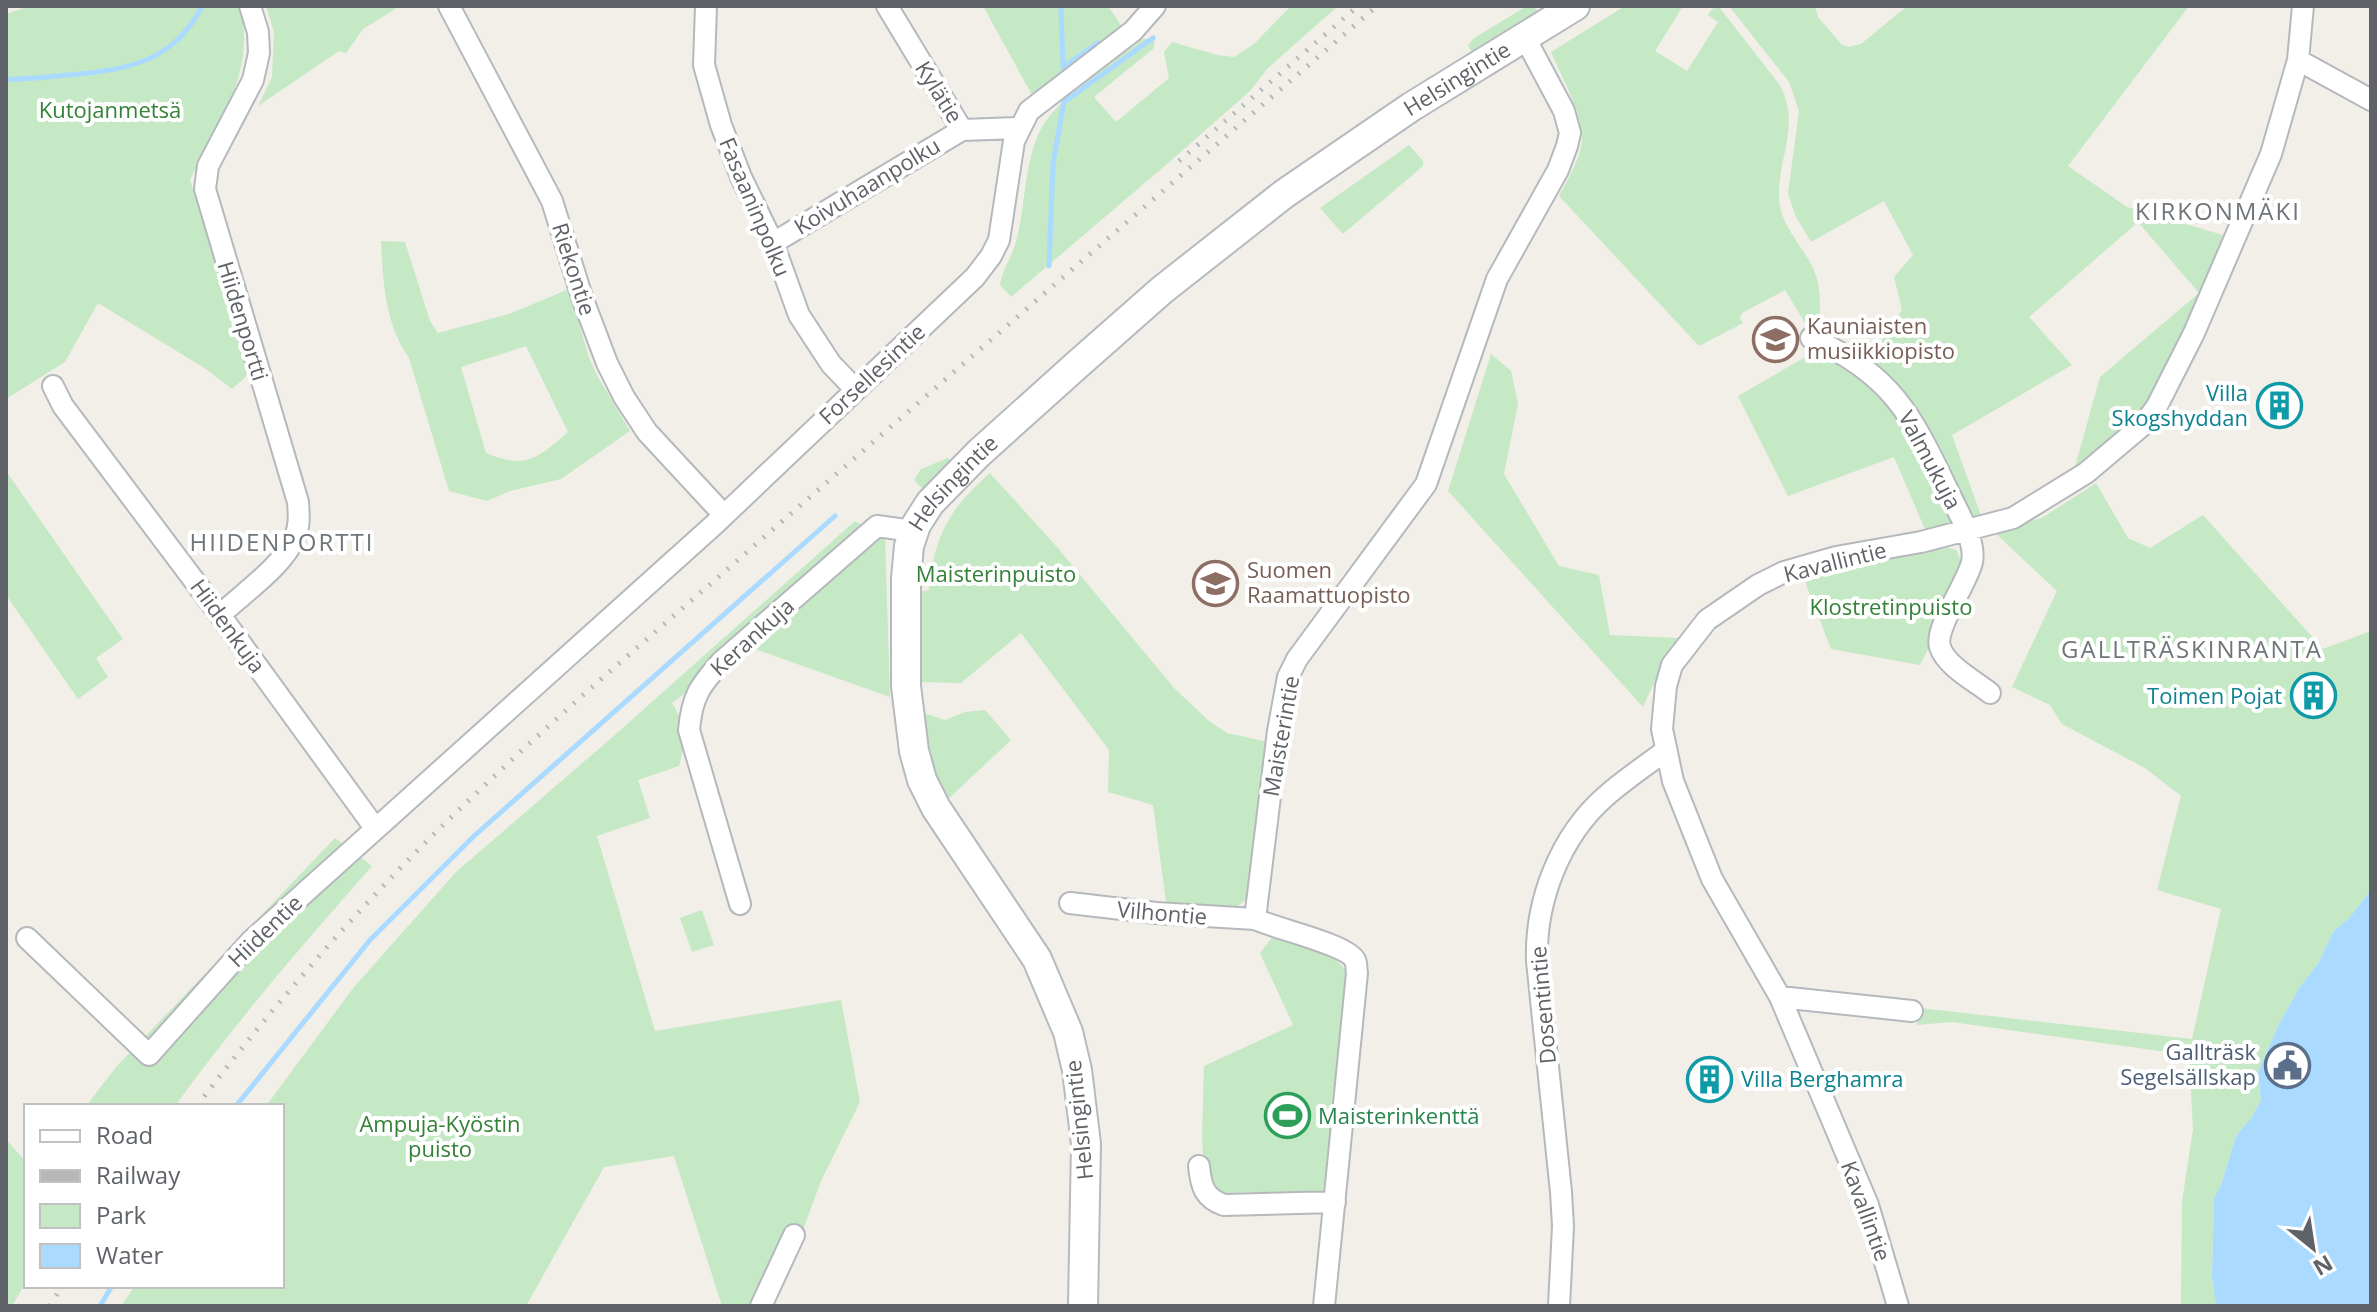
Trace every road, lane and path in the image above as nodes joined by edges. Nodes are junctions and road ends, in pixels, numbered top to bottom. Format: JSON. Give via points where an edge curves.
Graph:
{"nodes":[{"id":1,"x":250,"y":6,"type":"edge"},
{"id":2,"x":449,"y":6,"type":"edge"},
{"id":3,"x":706,"y":6,"type":"edge"},
{"id":4,"x":887,"y":6,"type":"edge"},
{"id":5,"x":1155,"y":6,"type":"edge"},
{"id":6,"x":1575,"y":6,"type":"edge"},
{"id":7,"x":2303,"y":6,"type":"edge"},
{"id":8,"x":1524,"y":36,"type":"junction"},
{"id":9,"x":2298,"y":60,"type":"junction"},
{"id":10,"x":2371,"y":100,"type":"edge"},
{"id":11,"x":1018,"y":128,"type":"junction"},
{"id":12,"x":962,"y":130,"type":"junction"},
{"id":13,"x":773,"y":243,"type":"junction"},
{"id":14,"x":1811,"y":338,"type":"dead end"},
{"id":15,"x":53,"y":386,"type":"dead end"},
{"id":16,"x":855,"y":389,"type":"junction"},
{"id":17,"x":724,"y":515,"type":"junction"},
{"id":18,"x":913,"y":531,"type":"junction"},
{"id":19,"x":1967,"y":531,"type":"junction"},
{"id":20,"x":220,"y":615,"type":"junction"},
{"id":21,"x":1990,"y":693,"type":"dead end"},
{"id":22,"x":517,"y":704,"type":"joint"},
{"id":23,"x":1665,"y":751,"type":"junction"},
{"id":24,"x":375,"y":828,"type":"junction"},
{"id":25,"x":1070,"y":903,"type":"dead end"},
{"id":26,"x":740,"y":904,"type":"dead end"},
{"id":27,"x":1255,"y":919,"type":"junction"},
{"id":28,"x":27,"y":938,"type":"dead end"},
{"id":29,"x":1780,"y":997,"type":"junction"},
{"id":30,"x":1912,"y":1011,"type":"dead end"},
{"id":31,"x":1199,"y":1166,"type":"dead end"},
{"id":32,"x":1335,"y":1202,"type":"junction"},
{"id":33,"x":794,"y":1235,"type":"dead end"},
{"id":34,"x":761,"y":1306,"type":"edge"},
{"id":35,"x":1083,"y":1306,"type":"edge"},
{"id":36,"x":1324,"y":1306,"type":"edge"},
{"id":37,"x":1559,"y":1306,"type":"edge"},
{"id":38,"x":1898,"y":1306,"type":"edge"}],
"edges":[{"from":1,"to":20,"type":"street","name":"Hiidenportti","via":[[259,53],[253,80],[208,166],[205,189],[298,502],[299,521],[287,553]]},
{"from":2,"to":17,"type":"street","name":"Riekontie","via":[[552,201],[582,297],[624,397],[647,432]]},
{"from":3,"to":13,"type":"street","name":"Fasaaninpolku","via":[[704,65],[711,92],[741,177]]},
{"from":4,"to":12,"type":"street","name":"Kylätie"},
{"from":5,"to":11,"type":"street","via":[[1133,31],[1029,111]]},
{"from":6,"to":8,"type":"main road","name":"Helsingintie"},
{"from":7,"to":9,"type":"street","name":"Kavallintie"},
{"from":8,"to":18,"type":"main road","name":"Helsingintie","via":[[1326,164],[1162,290],[979,453],[930,503]]},
{"from":8,"to":27,"type":"street","name":"Maisterintie","via":[[1564,111],[1570,133],[1567,146],[1497,279],[1426,484],[1288,677]]},
{"from":9,"to":10,"type":"street"},
{"from":9,"to":19,"type":"street","name":"Kavallintie","via":[[2271,154],[2227,261],[2157,406],[2119,447],[2056,493],[2013,518]]},
{"from":11,"to":12,"type":"street","name":"Kylätie"},
{"from":11,"to":16,"type":"street","name":"Forsellesintie","via":[[999,240],[991,256]]},
{"from":12,"to":13,"type":"street","name":"Koivuhaanpolku"},
{"from":13,"to":16,"type":"street","name":"Fasaaninpolku","via":[[799,315],[831,364]]},
{"from":14,"to":19,"type":"street","name":"Valmukuja","via":[[1865,367],[1900,401]]},
{"from":15,"to":20,"type":"street","name":"Hiidenkuja"},
{"from":16,"to":17,"type":"street","name":"Forsellesintie"},
{"from":17,"to":22,"type":"street","name":"Forsellesintie"},
{"from":18,"to":26,"type":"street","name":"Kerankuja","via":[[877,526],[698,688],[689,730]]},
{"from":18,"to":35,"type":"main road","name":"Helsingintie","via":[[906,579],[906,686],[914,751],[936,808],[1037,959],[1068,1032],[1086,1144]]},
{"from":19,"to":21,"type":"street","via":[[1973,559],[1941,632],[1940,647],[1952,664]]},
{"from":19,"to":23,"type":"street","name":"Kavallintie","via":[[1795,568],[1733,600],[1707,620],[1672,665],[1662,708]]},
{"from":20,"to":24,"type":"street","name":"Hiidenkuja"},
{"from":22,"to":24,"type":"street","name":"Hiidentie"},
{"from":23,"to":29,"type":"street","name":"Kavallintie","via":[[1712,879]]},
{"from":23,"to":37,"type":"street","name":"Dosentintie","via":[[1605,796],[1585,818],[1549,884],[1536,933],[1561,1192]]},
{"from":24,"to":28,"type":"street","name":"Hiidentie","via":[[251,941],[149,1055]]},
{"from":25,"to":27,"type":"street","name":"Vilhontie"},
{"from":27,"to":32,"type":"street","via":[[1338,946],[1354,959],[1357,973]]},
{"from":29,"to":30,"type":"street"},
{"from":29,"to":38,"type":"street","name":"Kavallintie","via":[[1868,1205]]},
{"from":31,"to":32,"type":"street","via":[[1211,1200],[1224,1205]]},
{"from":32,"to":36,"type":"street"},
{"from":33,"to":34,"type":"street"}]}
